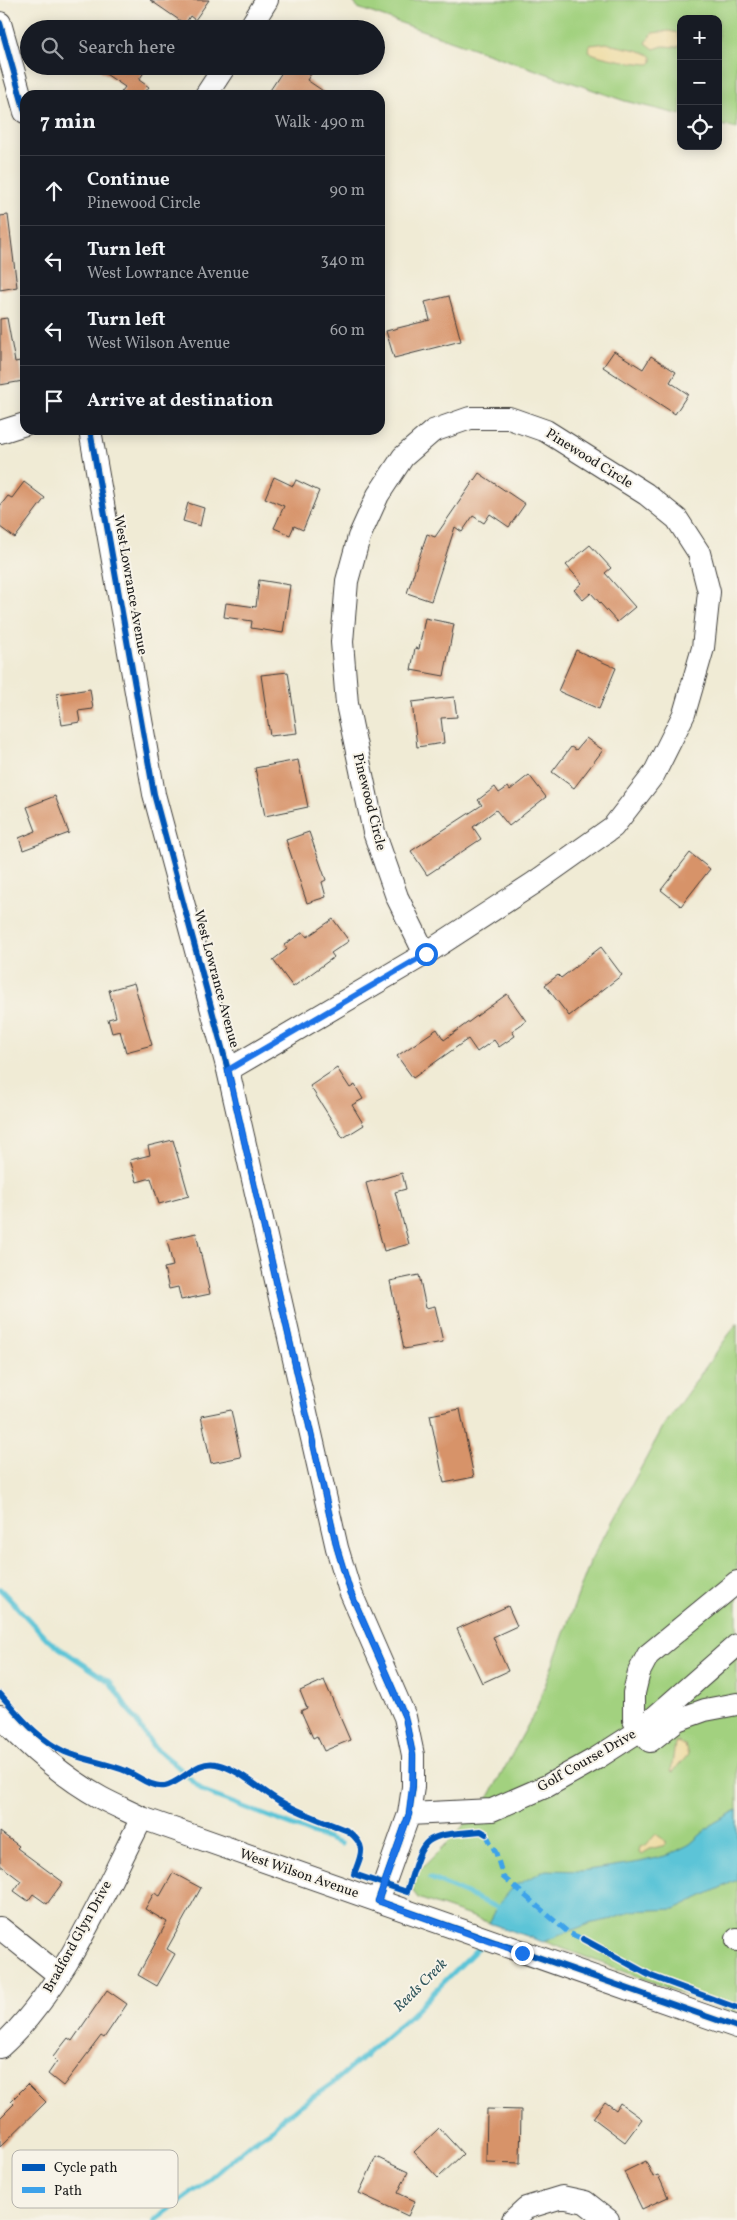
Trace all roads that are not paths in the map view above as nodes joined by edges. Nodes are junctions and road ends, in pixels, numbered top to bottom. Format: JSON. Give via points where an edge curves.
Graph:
{"nodes":[{"id":1,"x":267,"y":0,"type":"edge"},
{"id":2,"x":254,"y":20,"type":"edge"},
{"id":3,"x":0,"y":23,"type":"edge"},
{"id":4,"x":218,"y":75,"type":"edge"},
{"id":5,"x":209,"y":90,"type":"edge"},
{"id":6,"x":20,"y":94,"type":"edge"},
{"id":7,"x":20,"y":426,"type":"edge"},
{"id":8,"x":0,"y":432,"type":"edge"},
{"id":9,"x":91,"y":435,"type":"edge"},
{"id":10,"x":426,"y":954,"type":"junction"},
{"id":11,"x":228,"y":1070,"type":"junction"},
{"id":12,"x":737,"y":1582,"type":"edge"},
{"id":13,"x":737,"y":1645,"type":"edge"},
{"id":14,"x":737,"y":1704,"type":"edge"},
{"id":15,"x":0,"y":1716,"type":"edge"},
{"id":16,"x":640,"y":1731,"type":"junction"},
{"id":17,"x":409,"y":1814,"type":"junction"},
{"id":18,"x":142,"y":1818,"type":"junction"},
{"id":19,"x":378,"y":1901,"type":"junction"},
{"id":20,"x":0,"y":1928,"type":"edge"},
{"id":21,"x":59,"y":1975,"type":"junction"},
{"id":22,"x":737,"y":2028,"type":"edge"},
{"id":23,"x":0,"y":2047,"type":"edge"},
{"id":24,"x":513,"y":2220,"type":"edge"},
{"id":25,"x":608,"y":2220,"type":"edge"}],
"edges":[{"from":1,"to":2,"type":"street"},
{"from":3,"to":6,"type":"street"},
{"from":4,"to":5,"type":"street"},
{"from":7,"to":8,"type":"street"},
{"from":9,"to":11,"type":"street","name":"West Lowrance Avenue","via":[[154,794]]},
{"from":10,"to":10,"type":"street","name":"Pinewood Circle","via":[[613,827],[659,765],[684,714],[703,648],[709,592],[699,553],[677,520],[646,494],[546,431],[509,418],[470,418],[433,431],[403,456],[370,512],[359,537],[347,581],[342,642],[347,704],[374,832],[397,897]]},
{"from":10,"to":11,"type":"street","name":"Pinewood Circle"},
{"from":11,"to":17,"type":"street","name":"West Lowrance Avenue","via":[[337,1548],[350,1591],[405,1717],[413,1756]]},
{"from":12,"to":16,"type":"street","via":[[648,1655],[639,1672],[634,1693],[634,1720]]},
{"from":13,"to":16,"type":"street","name":"Golf Course Drive"},
{"from":14,"to":16,"type":"street","via":[[677,1720],[650,1741]]},
{"from":15,"to":18,"type":"street","name":"West Wilson Avenue","via":[[60,1771],[100,1798]]},
{"from":16,"to":17,"type":"street","name":"Golf Course Drive","via":[[547,1786],[492,1810]]},
{"from":17,"to":19,"type":"street","name":"West Lowrance Avenue"},
{"from":18,"to":19,"type":"street","name":"West Wilson Avenue"},
{"from":18,"to":21,"type":"street","name":"Bradford Glyn Drive"},
{"from":19,"to":22,"type":"street","name":"West Wilson Avenue"},
{"from":20,"to":21,"type":"street"},
{"from":21,"to":23,"type":"street","name":"Bradford Glyn Drive","via":[[34,2010]]},
{"from":24,"to":25,"type":"street","via":[[526,2208],[562,2197],[585,2202]]}]}
